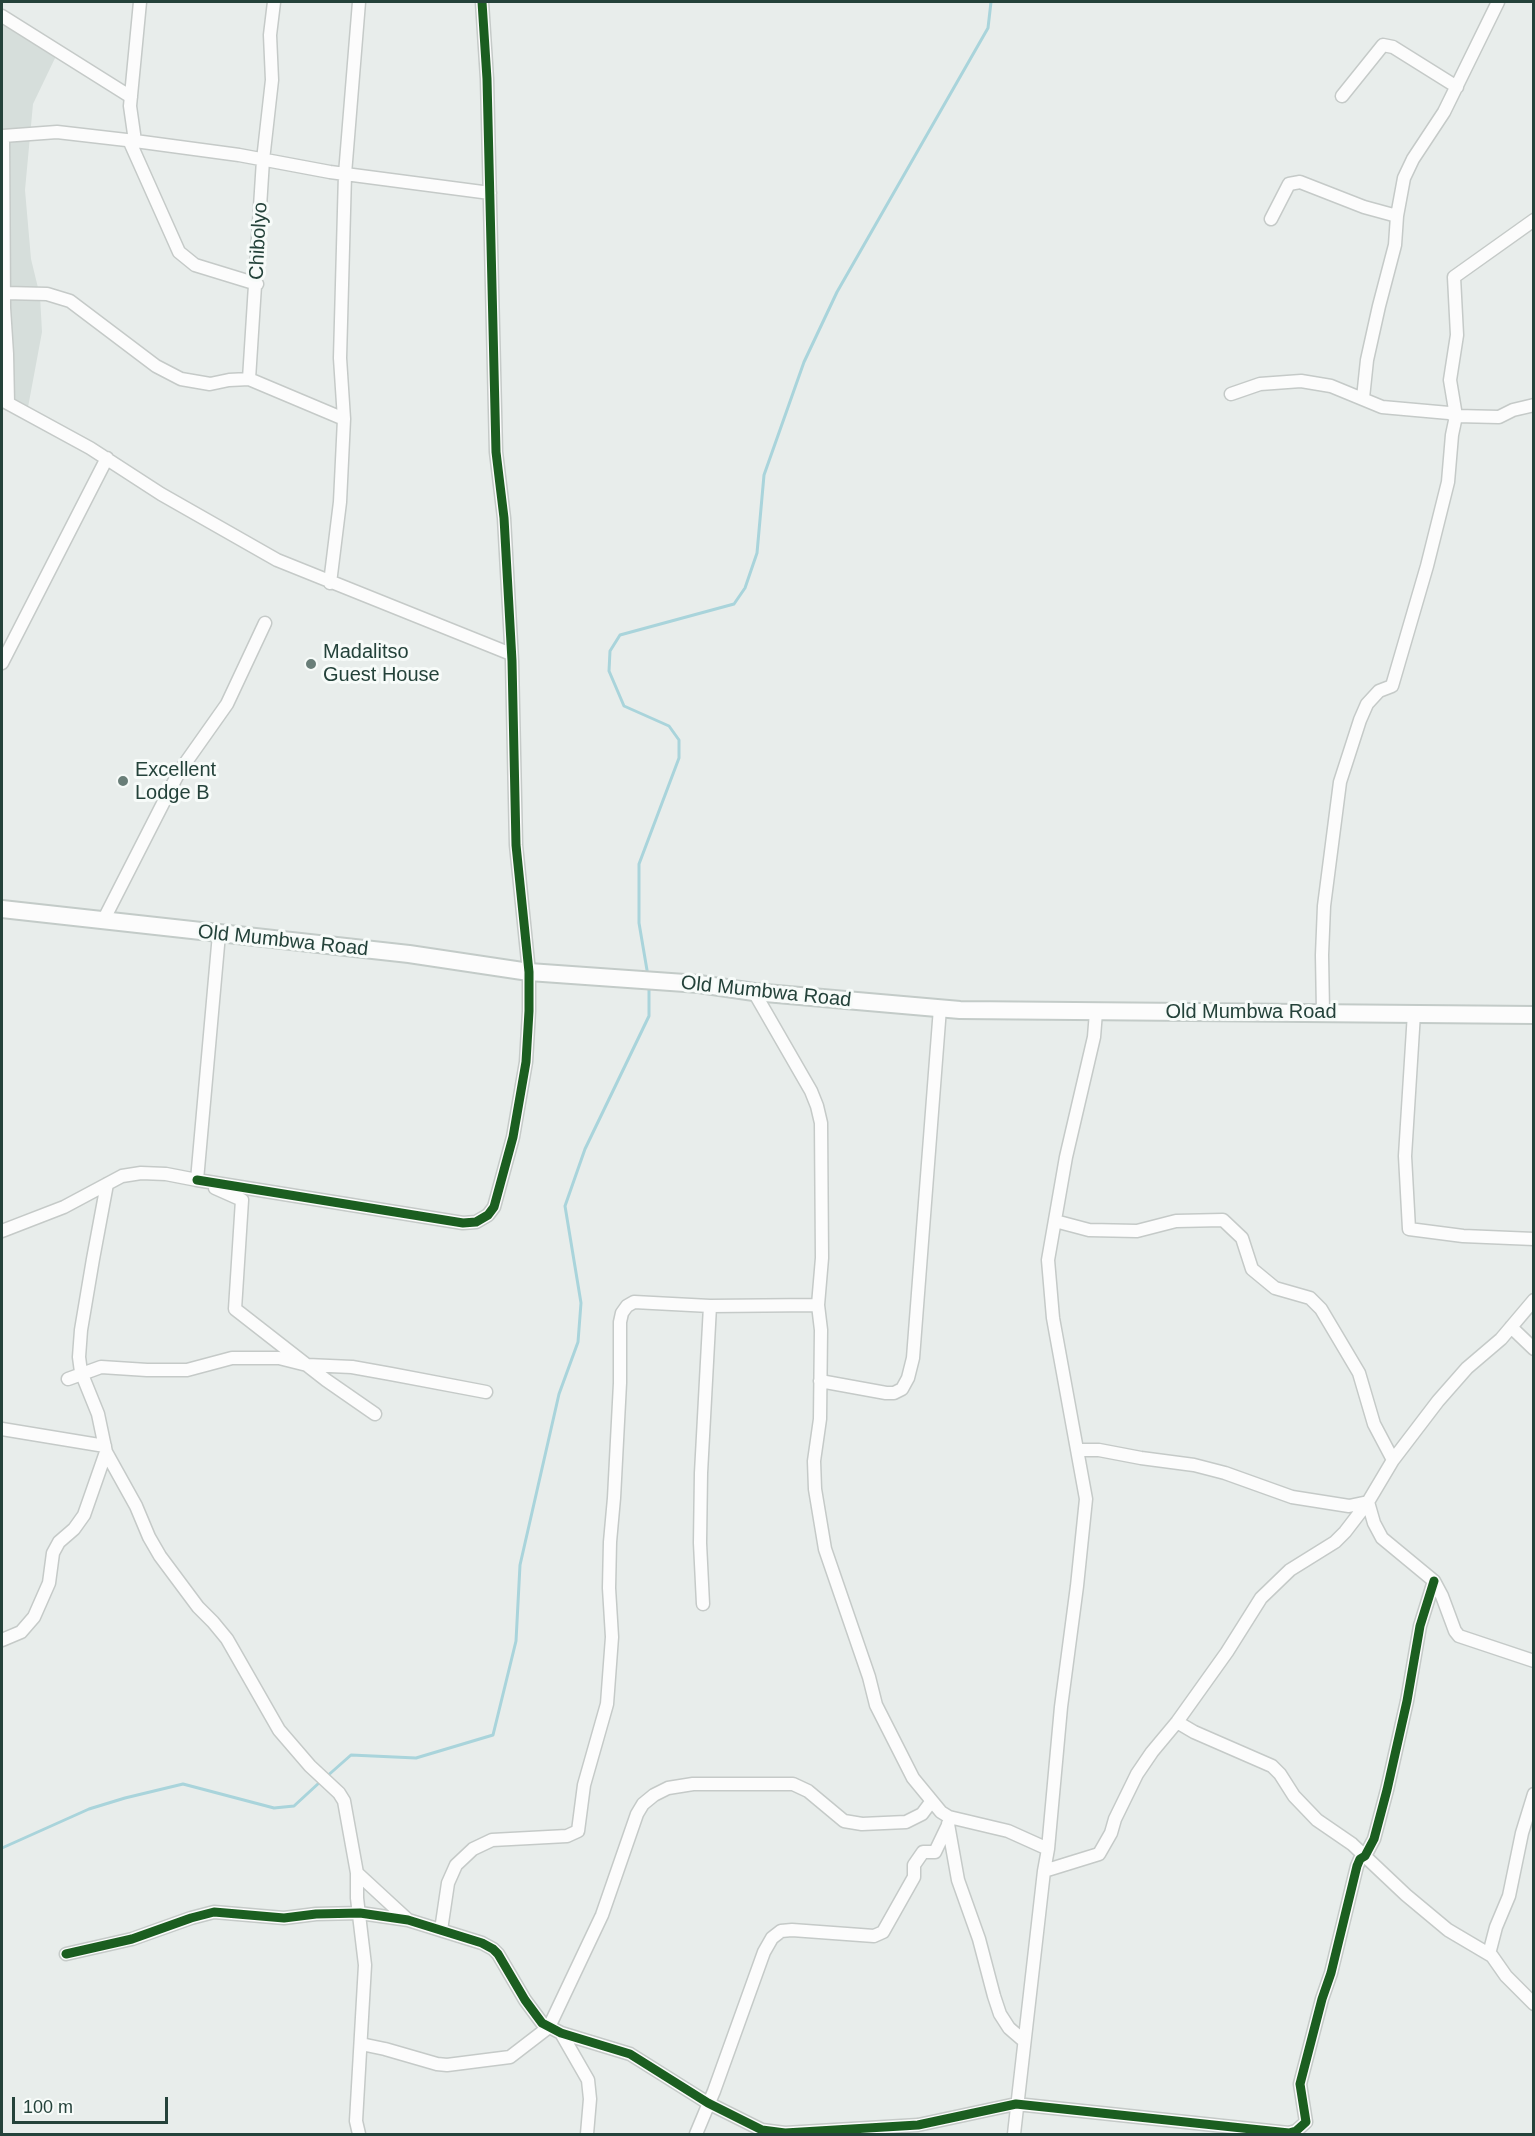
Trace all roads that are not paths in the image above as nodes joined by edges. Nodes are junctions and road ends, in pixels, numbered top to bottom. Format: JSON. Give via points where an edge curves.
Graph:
{"nodes":[{"id":1,"x":140,"y":2,"type":"edge"},
{"id":2,"x":274,"y":2,"type":"edge"},
{"id":3,"x":358,"y":2,"type":"edge"},
{"id":4,"x":482,"y":2,"type":"edge"},
{"id":5,"x":1498,"y":2,"type":"edge"},
{"id":6,"x":2,"y":16,"type":"edge"},
{"id":7,"x":1457,"y":87,"type":"junction"},
{"id":8,"x":1342,"y":96,"type":"dead end"},
{"id":9,"x":131,"y":97,"type":"junction"},
{"id":10,"x":132,"y":141,"type":"junction"},
{"id":11,"x":263,"y":160,"type":"junction"},
{"id":12,"x":345,"y":174,"type":"junction"},
{"id":13,"x":490,"y":193,"type":"junction"},
{"id":14,"x":1397,"y":216,"type":"junction"},
{"id":15,"x":1271,"y":219,"type":"dead end"},
{"id":16,"x":1533,"y":220,"type":"edge"},
{"id":17,"x":257,"y":284,"type":"junction"},
{"id":18,"x":5,"y":293,"type":"junction"},
{"id":19,"x":249,"y":379,"type":"junction"},
{"id":20,"x":1231,"y":394,"type":"dead end"},
{"id":21,"x":1363,"y":398,"type":"junction"},
{"id":22,"x":5,"y":401,"type":"edge"},
{"id":23,"x":1533,"y":405,"type":"edge"},
{"id":24,"x":1456,"y":416,"type":"junction"},
{"id":25,"x":344,"y":419,"type":"junction"},
{"id":26,"x":107,"y":458,"type":"junction"},
{"id":27,"x":330,"y":583,"type":"junction"},
{"id":28,"x":265,"y":623,"type":"dead end"},
{"id":29,"x":511,"y":654,"type":"junction"},
{"id":30,"x":2,"y":663,"type":"edge"},
{"id":31,"x":2,"y":909,"type":"edge"},
{"id":32,"x":103,"y":921,"type":"junction"},
{"id":33,"x":219,"y":934,"type":"junction"},
{"id":34,"x":529,"y":972,"type":"junction"},
{"id":35,"x":754,"y":992,"type":"junction"},
{"id":36,"x":940,"y":1008,"type":"junction"},
{"id":37,"x":1096,"y":1012,"type":"junction"},
{"id":38,"x":1323,"y":1012,"type":"junction"},
{"id":39,"x":1414,"y":1013,"type":"junction"},
{"id":40,"x":1533,"y":1015,"type":"edge"},
{"id":41,"x":197,"y":1180,"type":"junction"},
{"id":42,"x":107,"y":1184,"type":"junction"},
{"id":43,"x":1055,"y":1221,"type":"junction"},
{"id":44,"x":2,"y":1231,"type":"edge"},
{"id":45,"x":1533,"y":1239,"type":"edge"},
{"id":46,"x":1533,"y":1300,"type":"edge"},
{"id":47,"x":818,"y":1305,"type":"junction"},
{"id":48,"x":710,"y":1306,"type":"junction"},
{"id":49,"x":1511,"y":1327,"type":"junction"},
{"id":50,"x":1533,"y":1349,"type":"edge"},
{"id":51,"x":307,"y":1365,"type":"junction"},
{"id":52,"x":81,"y":1372,"type":"junction"},
{"id":53,"x":68,"y":1378,"type":"dead end"},
{"id":54,"x":820,"y":1381,"type":"junction"},
{"id":55,"x":486,"y":1392,"type":"dead end"},
{"id":56,"x":375,"y":1414,"type":"dead end"},
{"id":57,"x":2,"y":1429,"type":"edge"},
{"id":58,"x":105,"y":1449,"type":"junction"},
{"id":59,"x":1077,"y":1450,"type":"junction"},
{"id":60,"x":1393,"y":1461,"type":"junction"},
{"id":61,"x":1368,"y":1502,"type":"junction"},
{"id":62,"x":1434,"y":1581,"type":"junction"},
{"id":63,"x":703,"y":1604,"type":"dead end"},
{"id":64,"x":2,"y":1640,"type":"edge"},
{"id":65,"x":1533,"y":1662,"type":"edge"},
{"id":66,"x":1177,"y":1722,"type":"junction"},
{"id":67,"x":1533,"y":1794,"type":"edge"},
{"id":68,"x":931,"y":1802,"type":"junction"},
{"id":69,"x":948,"y":1822,"type":"junction"},
{"id":70,"x":1048,"y":1849,"type":"junction"},
{"id":71,"x":1365,"y":1856,"type":"junction"},
{"id":72,"x":1044,"y":1871,"type":"junction"},
{"id":73,"x":357,"y":1873,"type":"junction"},
{"id":74,"x":360,"y":1913,"type":"junction"},
{"id":75,"x":408,"y":1920,"type":"junction"},
{"id":76,"x":441,"y":1930,"type":"junction"},
{"id":77,"x":66,"y":1954,"type":"dead end"},
{"id":78,"x":1489,"y":1954,"type":"junction"},
{"id":79,"x":1533,"y":2004,"type":"edge"},
{"id":80,"x":549,"y":2027,"type":"junction"},
{"id":81,"x":561,"y":2033,"type":"junction"},
{"id":82,"x":1024,"y":2041,"type":"junction"},
{"id":83,"x":361,"y":2044,"type":"junction"},
{"id":84,"x":708,"y":2103,"type":"junction"},
{"id":85,"x":1016,"y":2104,"type":"junction"},
{"id":86,"x":359,"y":2134,"type":"edge"},
{"id":87,"x":587,"y":2134,"type":"edge"},
{"id":88,"x":696,"y":2134,"type":"edge"},
{"id":89,"x":785,"y":2134,"type":"edge"},
{"id":90,"x":1014,"y":2134,"type":"edge"}],
"edges":[{"from":1,"to":9,"type":"street"},
{"from":2,"to":11,"type":"street","name":"Chibolyo","via":[[270,34],[272,80]]},
{"from":3,"to":12,"type":"street"},
{"from":4,"to":13,"type":"street"},
{"from":5,"to":7,"type":"street"},
{"from":6,"to":9,"type":"street"},
{"from":7,"to":8,"type":"street","via":[[1393,47],[1383,45]]},
{"from":7,"to":14,"type":"street","via":[[1404,178]]},
{"from":9,"to":10,"type":"street"},
{"from":10,"to":11,"type":"street"},
{"from":10,"to":17,"type":"street","via":[[179,252],[195,265]]},
{"from":10,"to":18,"type":"street","via":[[57,132],[3,136]]},
{"from":11,"to":12,"type":"street"},
{"from":11,"to":17,"type":"street","name":"Chibolyo"},
{"from":12,"to":13,"type":"street"},
{"from":12,"to":25,"type":"street","via":[[340,358]]},
{"from":13,"to":29,"type":"street","via":[[496,452],[504,518]]},
{"from":14,"to":15,"type":"street","via":[[1300,182],[1288,184]]},
{"from":14,"to":21,"type":"street","via":[[1395,245],[1372,338]]},
{"from":16,"to":24,"type":"street","via":[[1454,277],[1457,335],[1450,380]]},
{"from":17,"to":19,"type":"street","name":"Chibolyo"},
{"from":18,"to":19,"type":"street","via":[[47,294],[70,302],[156,366],[181,379],[210,384]]},
{"from":18,"to":22,"type":"street"},
{"from":19,"to":25,"type":"street"},
{"from":20,"to":21,"type":"street","via":[[1260,384],[1301,381],[1331,386]]},
{"from":21,"to":24,"type":"street","via":[[1382,406]]},
{"from":22,"to":26,"type":"street"},
{"from":23,"to":24,"type":"street","via":[[1498,417]]},
{"from":24,"to":38,"type":"street","via":[[1448,482],[1392,686],[1379,691],[1367,704],[1340,782],[1324,906]]},
{"from":25,"to":27,"type":"street","via":[[340,502]]},
{"from":26,"to":27,"type":"street","via":[[160,494],[277,560]]},
{"from":26,"to":30,"type":"street"},
{"from":27,"to":29,"type":"street"},
{"from":28,"to":32,"type":"street","via":[[227,704],[178,772]]},
{"from":29,"to":34,"type":"street","via":[[516,845]]},
{"from":31,"to":32,"type":"main road","name":"Old Mumbwa Road"},
{"from":32,"to":33,"type":"main road","name":"Old Mumbwa Road"},
{"from":33,"to":34,"type":"main road","name":"Old Mumbwa Road","via":[[409,954]]},
{"from":33,"to":41,"type":"street"},
{"from":34,"to":35,"type":"main road","name":"Old Mumbwa Road","via":[[699,984]]},
{"from":34,"to":41,"type":"street","via":[[526,1062],[502,1183],[488,1215],[476,1222],[463,1223]]},
{"from":35,"to":36,"type":"main road","name":"Old Mumbwa Road"},
{"from":35,"to":47,"type":"street","via":[[811,1090],[819,1114],[822,1258]]},
{"from":36,"to":37,"type":"main road","name":"Old Mumbwa Road"},
{"from":36,"to":54,"type":"street","via":[[913,1358],[908,1378],[902,1389],[894,1393]]},
{"from":37,"to":38,"type":"main road","name":"Old Mumbwa Road"},
{"from":37,"to":43,"type":"street"},
{"from":38,"to":39,"type":"main road","name":"Old Mumbwa Road"},
{"from":39,"to":40,"type":"main road","name":"Old Mumbwa Road"},
{"from":39,"to":45,"type":"street","via":[[1405,1156],[1409,1229]]},
{"from":41,"to":42,"type":"street","via":[[141,1173]]},
{"from":41,"to":51,"type":"street","via":[[242,1200],[235,1309]]},
{"from":42,"to":44,"type":"street","via":[[64,1207]]},
{"from":42,"to":52,"type":"street","via":[[81,1330]]},
{"from":43,"to":59,"type":"street","via":[[1048,1260],[1053,1318]]},
{"from":43,"to":60,"type":"street","via":[[1089,1230],[1137,1232],[1176,1221],[1223,1220],[1242,1238],[1252,1269],[1275,1288],[1310,1298],[1321,1309],[1359,1373],[1374,1424]]},
{"from":46,"to":49,"type":"street"},
{"from":47,"to":48,"type":"street"},
{"from":47,"to":54,"type":"street"},
{"from":48,"to":63,"type":"street","via":[[701,1473]]},
{"from":48,"to":76,"type":"street","via":[[634,1302],[627,1306],[620,1322],[607,1704],[584,1785],[578,1831],[567,1836],[492,1840],[473,1849],[456,1865],[448,1883]]},
{"from":49,"to":50,"type":"street"},
{"from":49,"to":60,"type":"street","via":[[1452,1384]]},
{"from":51,"to":52,"type":"street","via":[[279,1358],[232,1358],[187,1370],[101,1366]]},
{"from":51,"to":55,"type":"street","via":[[352,1367]]},
{"from":51,"to":56,"type":"street"},
{"from":52,"to":53,"type":"street"},
{"from":52,"to":58,"type":"street","via":[[98,1414]]},
{"from":54,"to":68,"type":"street","via":[[814,1461],[825,1549],[876,1705],[913,1778]]},
{"from":57,"to":58,"type":"street"},
{"from":58,"to":64,"type":"street","via":[[84,1515],[53,1553],[49,1583],[34,1617],[21,1632]]},
{"from":58,"to":73,"type":"street","via":[[160,1556],[227,1639],[279,1730],[339,1793],[347,1810]]},
{"from":59,"to":61,"type":"street","via":[[1194,1464],[1292,1497],[1349,1506]]},
{"from":59,"to":70,"type":"street","via":[[1086,1499],[1060,1707]]},
{"from":60,"to":61,"type":"street"},
{"from":61,"to":62,"type":"street","via":[[1382,1538]]},
{"from":61,"to":66,"type":"street","via":[[1335,1542],[1290,1570],[1261,1598]]},
{"from":62,"to":65,"type":"street","via":[[1459,1636]]},
{"from":62,"to":71,"type":"street","via":[[1422,1619],[1387,1790],[1374,1839]]},
{"from":66,"to":71,"type":"street","via":[[1272,1766],[1317,1820]]},
{"from":66,"to":72,"type":"street","via":[[1137,1774],[1099,1854]]},
{"from":67,"to":78,"type":"street","via":[[1509,1896]]},
{"from":68,"to":69,"type":"street"},
{"from":68,"to":80,"type":"street","via":[[922,1814],[906,1822],[862,1824],[844,1821],[808,1791],[793,1784],[693,1784],[654,1795],[637,1814],[602,1915]]},
{"from":69,"to":70,"type":"street","via":[[1008,1831]]},
{"from":69,"to":82,"type":"street","via":[[958,1880],[1000,2014]]},
{"from":69,"to":84,"type":"street","via":[[935,1852],[923,1852],[914,1864],[914,1876],[883,1932],[873,1936],[792,1930],[781,1931],[772,1938]]},
{"from":70,"to":72,"type":"street"},
{"from":71,"to":78,"type":"street","via":[[1429,1915]]},
{"from":71,"to":85,"type":"street","via":[[1357,1866],[1300,2084],[1306,2122],[1296,2131],[1281,2133]]},
{"from":72,"to":82,"type":"street"},
{"from":73,"to":74,"type":"street"},
{"from":73,"to":75,"type":"street"},
{"from":74,"to":75,"type":"street"},
{"from":74,"to":77,"type":"street","via":[[284,1918],[214,1912],[132,1939]]},
{"from":74,"to":83,"type":"street","via":[[365,1965]]},
{"from":75,"to":76,"type":"street"},
{"from":76,"to":80,"type":"street","via":[[493,1949],[525,2000]]},
{"from":78,"to":79,"type":"street"},
{"from":80,"to":81,"type":"street"},
{"from":80,"to":83,"type":"street","via":[[510,2057],[447,2065]]},
{"from":81,"to":84,"type":"street","via":[[630,2054]]},
{"from":81,"to":87,"type":"street","via":[[588,2080]]},
{"from":82,"to":85,"type":"street"},
{"from":83,"to":86,"type":"street","via":[[356,2121]]},
{"from":84,"to":88,"type":"street"},
{"from":84,"to":89,"type":"street","via":[[762,2130]]},
{"from":85,"to":89,"type":"street","via":[[918,2125]]},
{"from":85,"to":90,"type":"street"}]}
